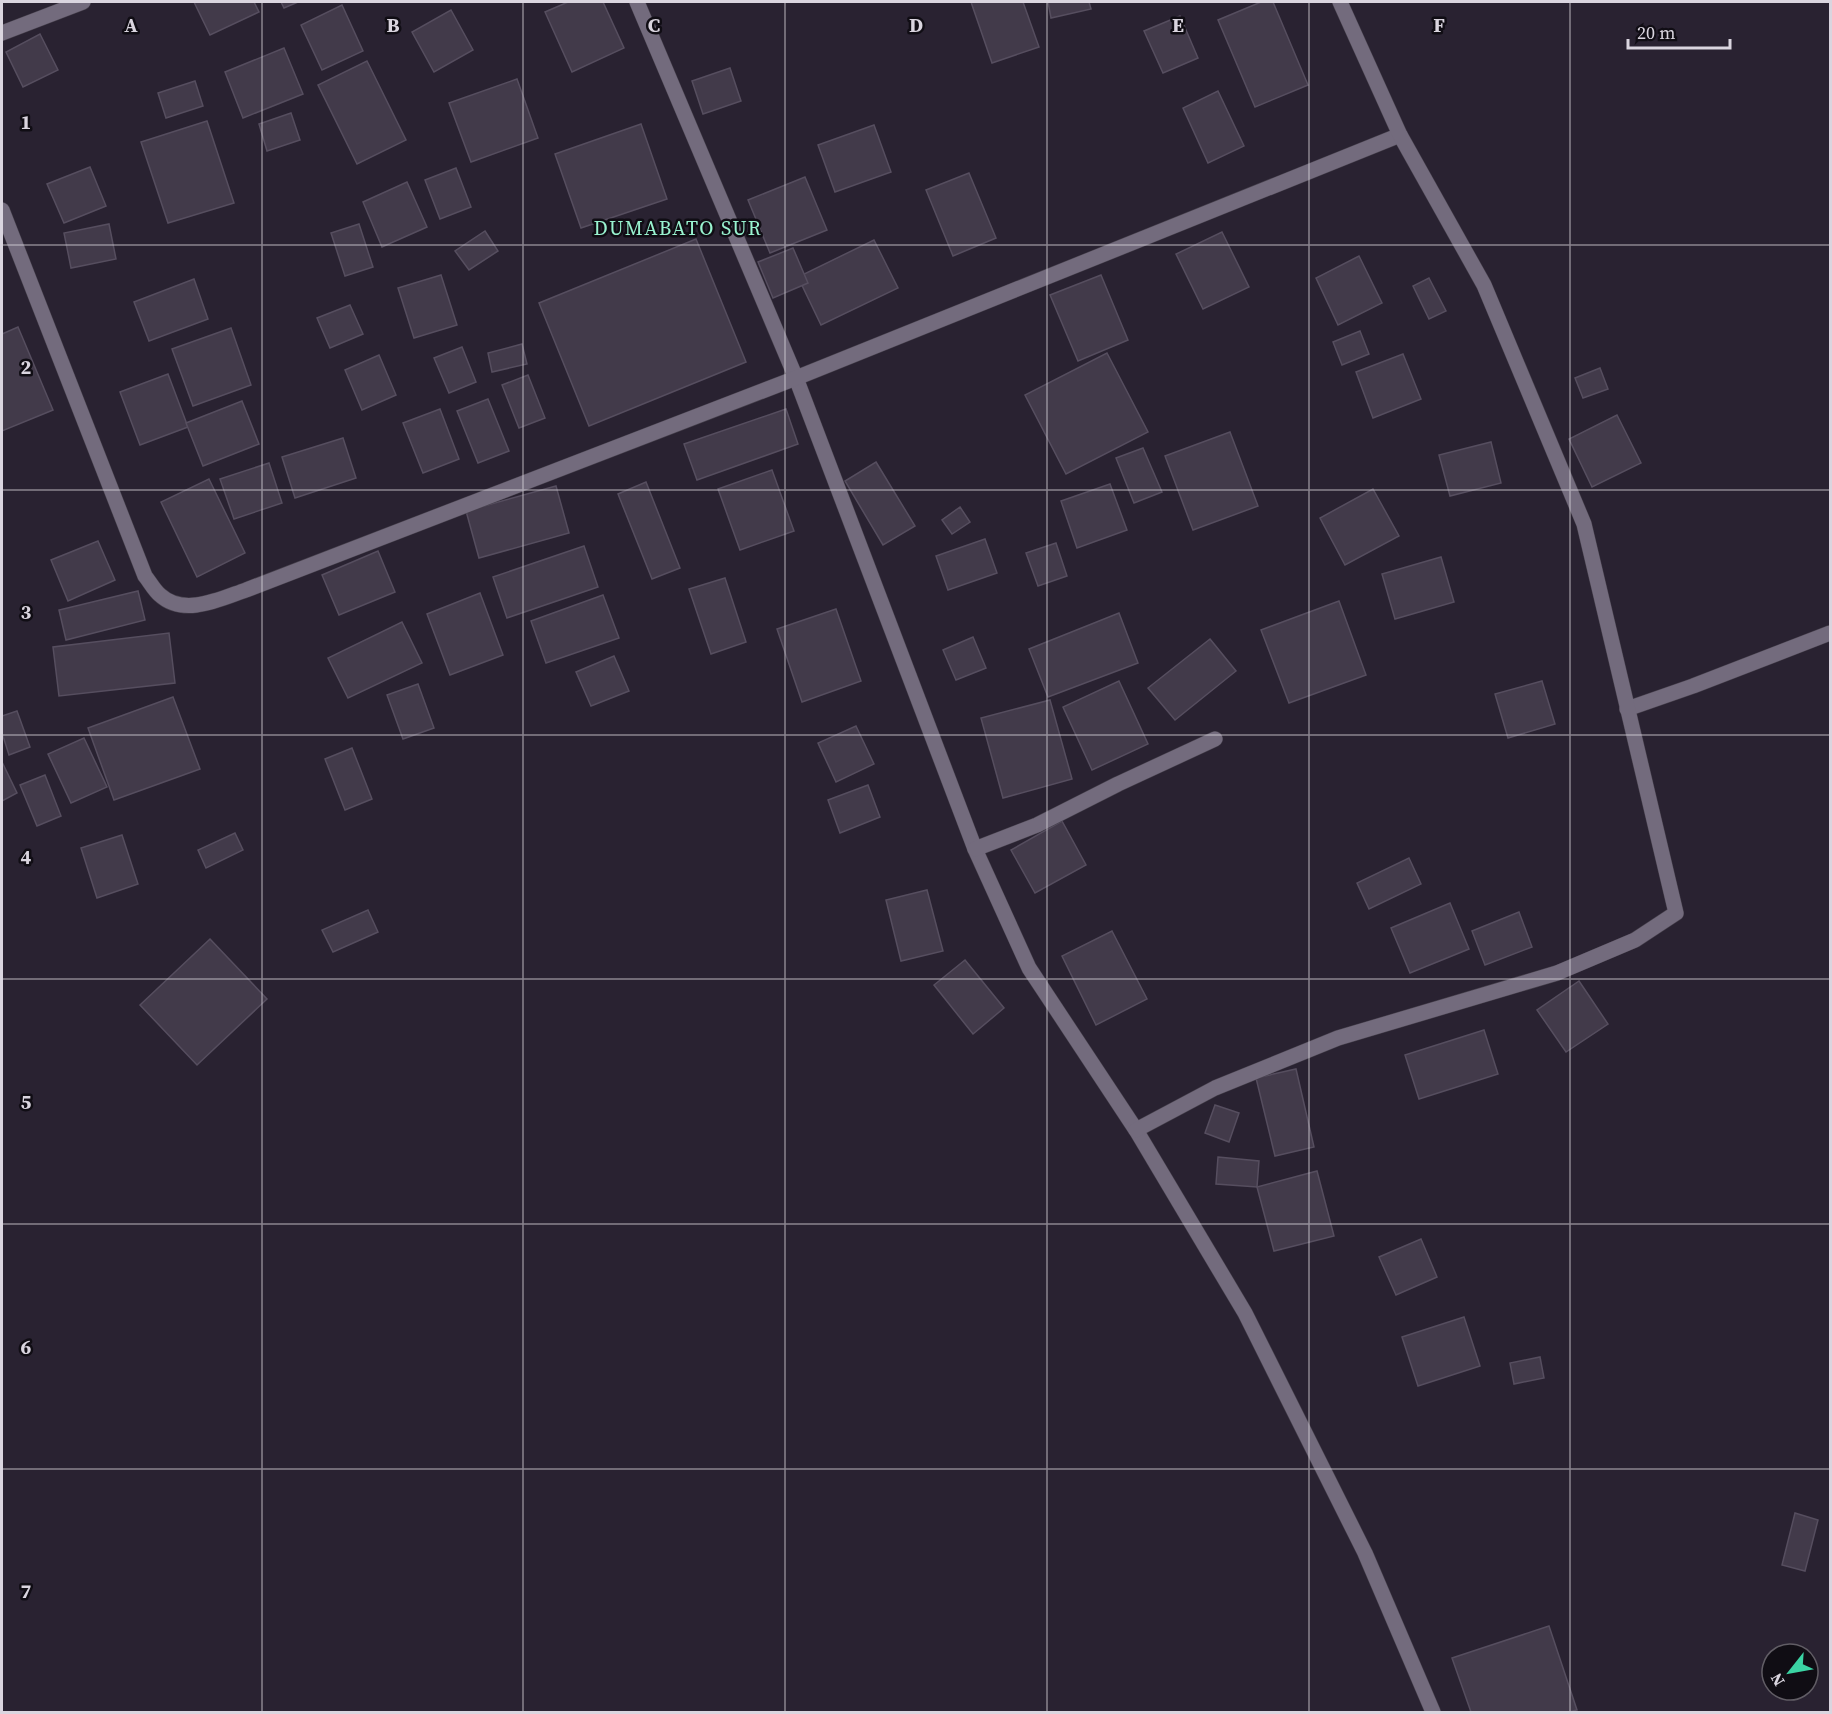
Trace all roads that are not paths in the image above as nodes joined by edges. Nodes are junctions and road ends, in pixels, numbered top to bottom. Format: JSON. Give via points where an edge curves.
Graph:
{"nodes":[{"id":1,"x":83,"y":2,"type":"edge"},
{"id":2,"x":637,"y":2,"type":"edge"},
{"id":3,"x":1340,"y":2,"type":"edge"},
{"id":4,"x":2,"y":33,"type":"edge"},
{"id":5,"x":1400,"y":135,"type":"junction"},
{"id":6,"x":2,"y":210,"type":"edge"},
{"id":7,"x":796,"y":378,"type":"junction"},
{"id":8,"x":1830,"y":633,"type":"edge"},
{"id":9,"x":1627,"y":709,"type":"junction"},
{"id":10,"x":1215,"y":739,"type":"dead end"},
{"id":11,"x":975,"y":849,"type":"junction"},
{"id":12,"x":1136,"y":1130,"type":"junction"},
{"id":13,"x":1433,"y":1713,"type":"edge"}],
"edges":[{"from":1,"to":4,"type":"street"},
{"from":2,"to":7,"type":"street"},
{"from":3,"to":5,"type":"street"},
{"from":5,"to":7,"type":"street"},
{"from":5,"to":9,"type":"street","via":[[1484,285],[1584,524]]},
{"from":6,"to":7,"type":"street","via":[[145,576],[161,596],[180,605],[202,605],[246,590]]},
{"from":7,"to":11,"type":"street"},
{"from":8,"to":9,"type":"street"},
{"from":9,"to":12,"type":"street","via":[[1676,913],[1635,940],[1557,973],[1338,1038],[1215,1088]]},
{"from":10,"to":11,"type":"street","via":[[1037,825]]},
{"from":11,"to":12,"type":"street","via":[[1029,968]]},
{"from":12,"to":13,"type":"street","via":[[1245,1313],[1365,1553]]}]}
